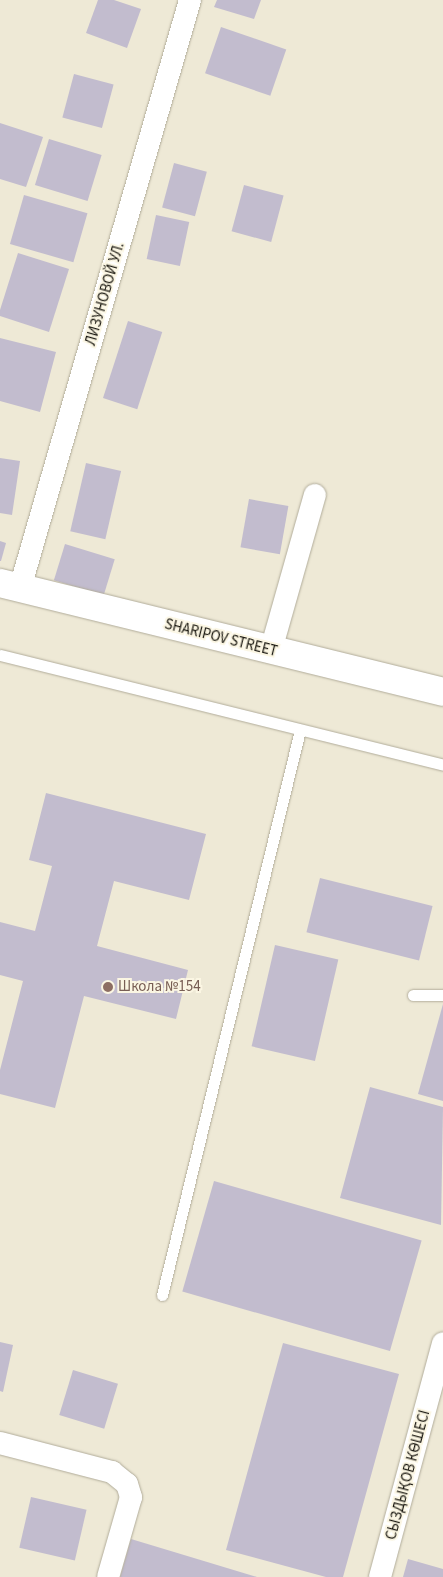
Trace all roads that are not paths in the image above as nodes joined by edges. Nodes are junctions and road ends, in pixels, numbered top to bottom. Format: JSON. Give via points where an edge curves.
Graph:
{"nodes":[{"id":1,"x":190,"y":0,"type":"edge"},
{"id":2,"x":316,"y":496,"type":"dead end"},
{"id":3,"x":10,"y":585,"type":"edge"},
{"id":4,"x":271,"y":650,"type":"junction"},
{"id":5,"x":0,"y":655,"type":"edge"},
{"id":6,"x":443,"y":692,"type":"edge"},
{"id":7,"x":300,"y":730,"type":"junction"},
{"id":8,"x":443,"y":765,"type":"edge"},
{"id":9,"x":412,"y":995,"type":"dead end"},
{"id":10,"x":443,"y":995,"type":"edge"},
{"id":11,"x":162,"y":1294,"type":"dead end"},
{"id":12,"x":443,"y":1344,"type":"edge"},
{"id":13,"x":0,"y":1443,"type":"edge"},
{"id":14,"x":108,"y":1577,"type":"edge"},
{"id":15,"x":380,"y":1577,"type":"edge"}],
"edges":[{"from":1,"to":3,"type":"street","name":"ЛИЗУНОВОЙ УЛ."},
{"from":2,"to":4,"type":"street"},
{"from":3,"to":4,"type":"street","name":"SHARIPOV STREET"},
{"from":4,"to":6,"type":"street","name":"SHARIPOV STREET"},
{"from":5,"to":7,"type":"lane"},
{"from":7,"to":8,"type":"lane"},
{"from":7,"to":11,"type":"lane"},
{"from":9,"to":10,"type":"lane"},
{"from":12,"to":15,"type":"street","name":"СЫЗДЫҚОВ КӨШЕСІ"},
{"from":13,"to":14,"type":"street","via":[[112,1472],[127,1484],[131,1497]]}]}
